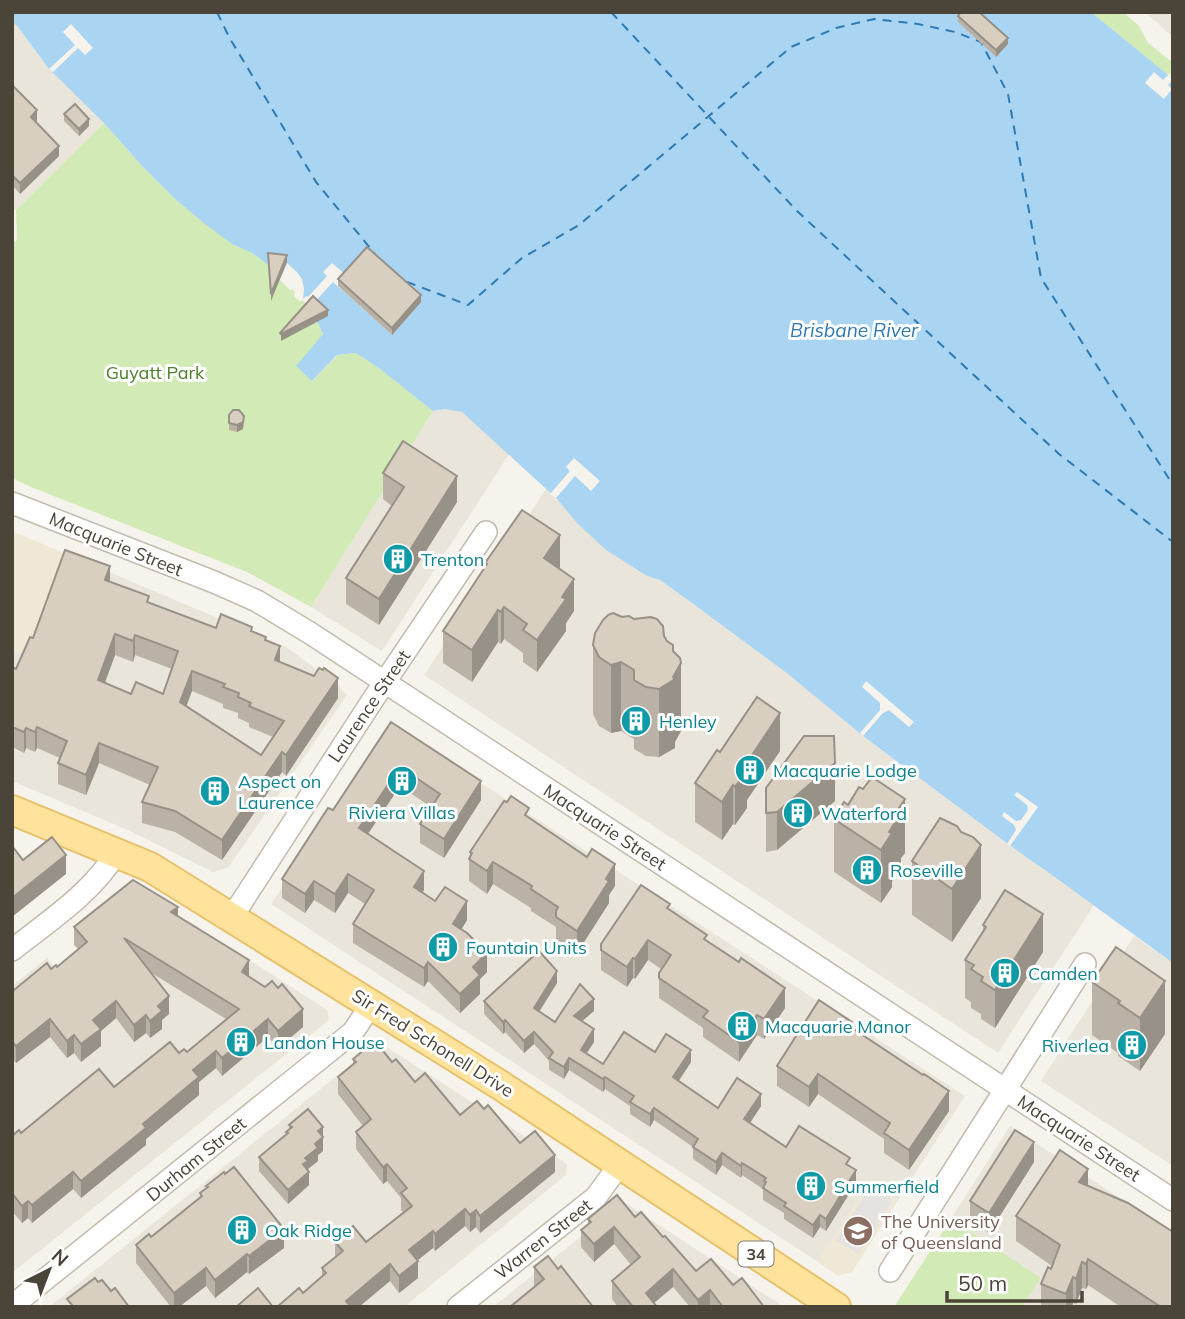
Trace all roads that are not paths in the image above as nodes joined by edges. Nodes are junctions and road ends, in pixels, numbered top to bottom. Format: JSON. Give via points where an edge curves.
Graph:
{"nodes":[{"id":1,"x":12,"y":503,"type":"edge"},
{"id":2,"x":486,"y":532,"type":"dead end"},
{"id":3,"x":385,"y":682,"type":"junction"},
{"id":4,"x":12,"y":810,"type":"edge"},
{"id":5,"x":117,"y":852,"type":"junction"},
{"id":6,"x":232,"y":917,"type":"junction"},
{"id":7,"x":12,"y":950,"type":"edge"},
{"id":8,"x":1084,"y":964,"type":"dead end"},
{"id":9,"x":371,"y":1005,"type":"junction"},
{"id":10,"x":1005,"y":1089,"type":"junction"},
{"id":11,"x":620,"y":1164,"type":"junction"},
{"id":12,"x":1173,"y":1199,"type":"edge"},
{"id":13,"x":890,"y":1271,"type":"dead end"},
{"id":14,"x":12,"y":1307,"type":"edge"},
{"id":15,"x":458,"y":1307,"type":"edge"},
{"id":16,"x":836,"y":1307,"type":"edge"}],
"edges":[{"from":1,"to":3,"type":"street","name":"Macquarie Street","via":[[257,601]]},
{"from":2,"to":3,"type":"street","name":"Laurence Street"},
{"from":3,"to":6,"type":"street","name":"Laurence Street"},
{"from":3,"to":10,"type":"street","name":"Macquarie Street"},
{"from":4,"to":5,"type":"main road","name":"Sir Fred Schonell Drive","number":"34"},
{"from":5,"to":6,"type":"main road","name":"Sir Fred Schonell Drive","number":"34"},
{"from":5,"to":7,"type":"street","via":[[88,888]]},
{"from":6,"to":9,"type":"main road","name":"Sir Fred Schonell Drive","number":"34"},
{"from":8,"to":10,"type":"street"},
{"from":9,"to":11,"type":"main road","name":"Sir Fred Schonell Drive","number":"34"},
{"from":9,"to":14,"type":"street","name":"Durham Street","via":[[353,1032]]},
{"from":10,"to":12,"type":"street","name":"Macquarie Street"},
{"from":10,"to":13,"type":"street"},
{"from":11,"to":15,"type":"street","name":"Warren Street","via":[[596,1197]]},
{"from":11,"to":16,"type":"main road","name":"Sir Fred Schonell Drive","number":"34"}]}
